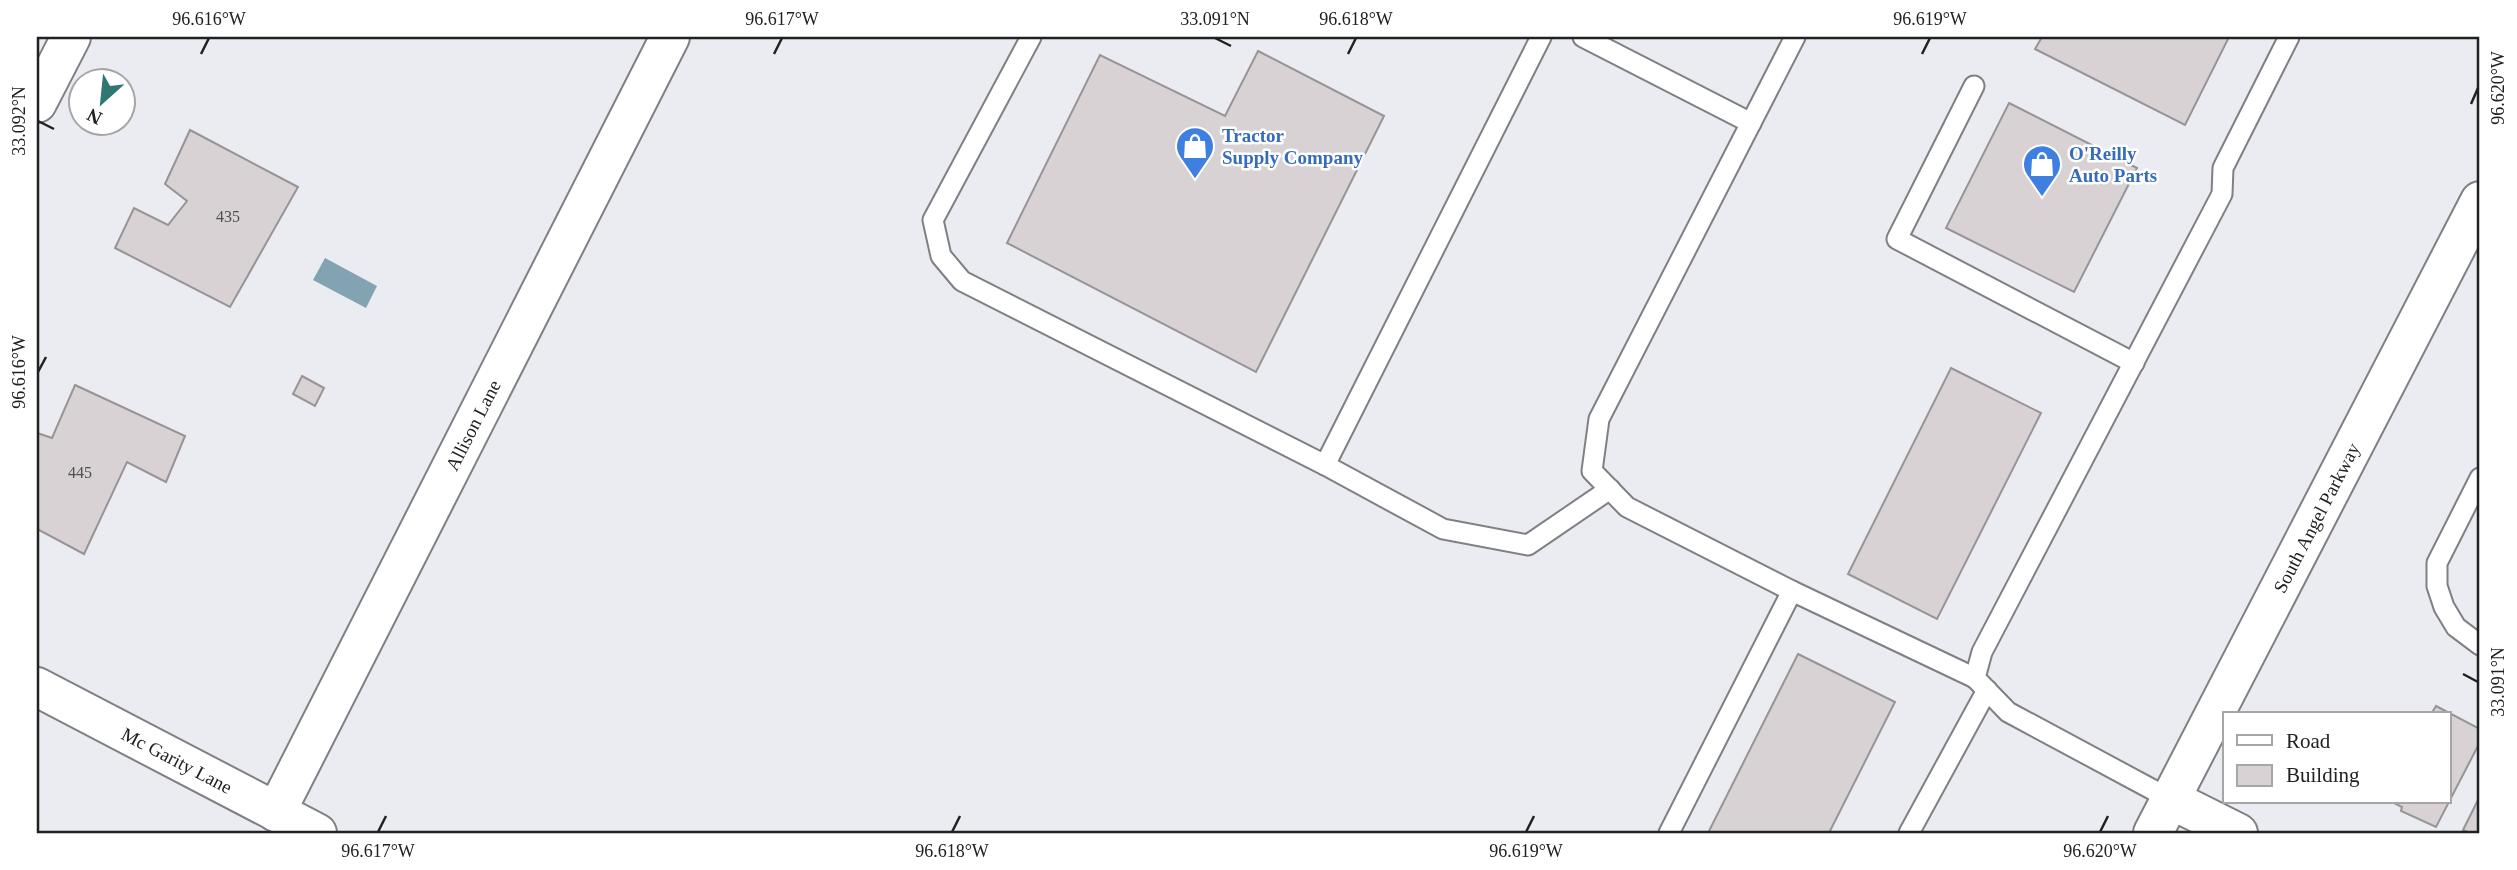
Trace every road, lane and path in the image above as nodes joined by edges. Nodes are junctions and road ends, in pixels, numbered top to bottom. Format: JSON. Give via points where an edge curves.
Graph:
{"nodes":[{"id":1,"x":71,"y":37,"type":"edge"},
{"id":2,"x":670,"y":37,"type":"edge"},
{"id":3,"x":1031,"y":37,"type":"edge"},
{"id":4,"x":1541,"y":37,"type":"edge"},
{"id":5,"x":1583,"y":37,"type":"edge"},
{"id":6,"x":1795,"y":37,"type":"edge"},
{"id":7,"x":2289,"y":37,"type":"edge"},
{"id":8,"x":1974,"y":86,"type":"dead end"},
{"id":9,"x":37,"y":103,"type":"edge"},
{"id":10,"x":1751,"y":123,"type":"junction"},
{"id":11,"x":2480,"y":201,"type":"edge"},
{"id":12,"x":2134,"y":363,"type":"junction"},
{"id":13,"x":1325,"y":465,"type":"junction"},
{"id":14,"x":2480,"y":478,"type":"edge"},
{"id":15,"x":1610,"y":489,"type":"junction"},
{"id":16,"x":1792,"y":591,"type":"junction"},
{"id":17,"x":2480,"y":645,"type":"edge"},
{"id":18,"x":1981,"y":684,"type":"junction"},
{"id":19,"x":37,"y":687,"type":"edge"},
{"id":20,"x":2170,"y":799,"type":"junction"},
{"id":21,"x":276,"y":812,"type":"junction"},
{"id":22,"x":317,"y":833,"type":"edge"},
{"id":23,"x":1669,"y":833,"type":"edge"},
{"id":24,"x":1909,"y":833,"type":"edge"},
{"id":25,"x":2153,"y":833,"type":"edge"},
{"id":26,"x":2238,"y":833,"type":"edge"}],
"edges":[{"from":1,"to":9,"type":"street"},
{"from":2,"to":21,"type":"street","name":"Allison Lane"},
{"from":3,"to":13,"type":"lane","via":[[933,220],[941,256],[962,281]]},
{"from":4,"to":13,"type":"lane"},
{"from":5,"to":10,"type":"lane"},
{"from":6,"to":10,"type":"lane"},
{"from":7,"to":12,"type":"lane","via":[[2223,168],[2222,194]]},
{"from":8,"to":12,"type":"lane","via":[[1897,239]]},
{"from":10,"to":15,"type":"lane","via":[[1600,419],[1592,471]]},
{"from":11,"to":20,"type":"street","name":"South Angel Parkway"},
{"from":12,"to":18,"type":"lane","via":[[1982,652]]},
{"from":13,"to":15,"type":"lane","via":[[1443,529],[1528,545]]},
{"from":14,"to":17,"type":"lane","via":[[2437,564],[2437,586],[2456,626]]},
{"from":15,"to":16,"type":"lane","via":[[1627,507]]},
{"from":16,"to":18,"type":"lane"},
{"from":16,"to":23,"type":"lane"},
{"from":18,"to":20,"type":"lane","via":[[2008,712]]},
{"from":18,"to":24,"type":"lane"},
{"from":19,"to":21,"type":"street","name":"Mc Garity Lane"},
{"from":20,"to":25,"type":"street","name":"South Angel Parkway"},
{"from":20,"to":26,"type":"street"},
{"from":21,"to":22,"type":"street","name":"Mc Garity Lane"}]}
